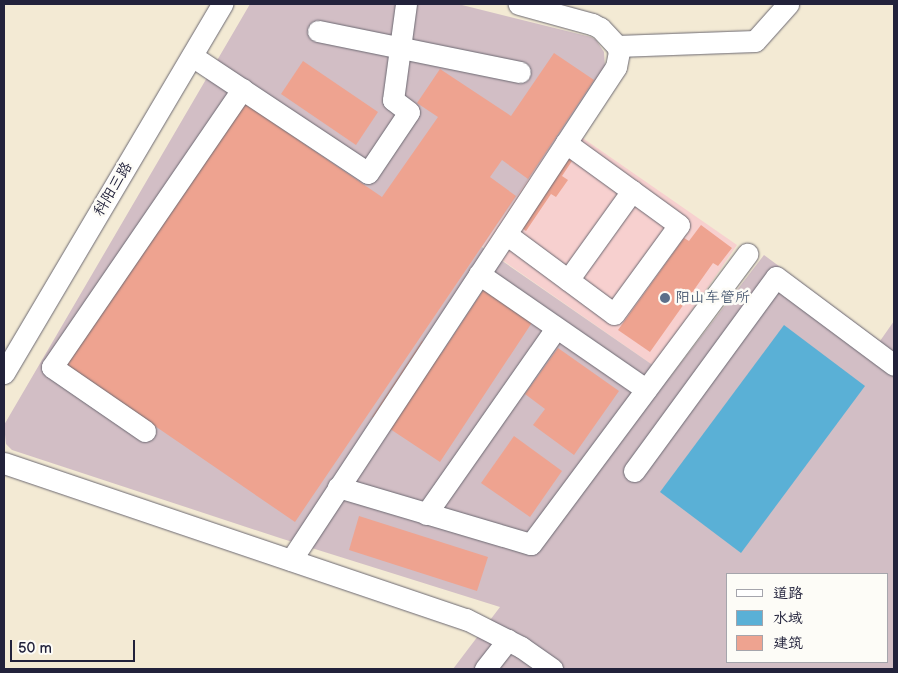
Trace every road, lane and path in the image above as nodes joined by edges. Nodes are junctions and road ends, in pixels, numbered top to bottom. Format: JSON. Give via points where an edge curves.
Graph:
{"nodes":[{"id":1,"x":222,"y":4,"type":"edge"},
{"id":2,"x":406,"y":4,"type":"edge"},
{"id":3,"x":519,"y":4,"type":"edge"},
{"id":4,"x":788,"y":4,"type":"edge"},
{"id":5,"x":318,"y":31,"type":"dead end"},
{"id":6,"x":617,"y":46,"type":"junction"},
{"id":7,"x":400,"y":49,"type":"junction"},
{"id":8,"x":192,"y":56,"type":"junction"},
{"id":9,"x":520,"y":72,"type":"dead end"},
{"id":10,"x":242,"y":90,"type":"junction"},
{"id":11,"x":566,"y":143,"type":"junction"},
{"id":12,"x":632,"y":191,"type":"junction"},
{"id":13,"x":506,"y":234,"type":"junction"},
{"id":14,"x":747,"y":254,"type":"dead end"},
{"id":15,"x":479,"y":274,"type":"junction"},
{"id":16,"x":568,"y":280,"type":"junction"},
{"id":17,"x":556,"y":328,"type":"junction"},
{"id":18,"x":891,"y":356,"type":"edge"},
{"id":19,"x":4,"y":373,"type":"edge"},
{"id":20,"x":646,"y":389,"type":"junction"},
{"id":21,"x":146,"y":431,"type":"dead end"},
{"id":22,"x":4,"y":462,"type":"edge"},
{"id":23,"x":634,"y":471,"type":"dead end"},
{"id":24,"x":338,"y":488,"type":"junction"},
{"id":25,"x":426,"y":514,"type":"junction"},
{"id":26,"x":291,"y":560,"type":"junction"},
{"id":27,"x":508,"y":640,"type":"junction"},
{"id":28,"x":485,"y":669,"type":"edge"},
{"id":29,"x":552,"y":669,"type":"edge"}],
"edges":[{"from":1,"to":8,"type":"street","name":"科阳三路"},
{"from":2,"to":7,"type":"street"},
{"from":3,"to":6,"type":"street","via":[[592,24]]},
{"from":4,"to":6,"type":"street","via":[[755,41]]},
{"from":5,"to":7,"type":"street"},
{"from":6,"to":11,"type":"street","via":[[616,68]]},
{"from":7,"to":9,"type":"street"},
{"from":7,"to":10,"type":"street","via":[[393,100],[409,112],[368,173]]},
{"from":8,"to":10,"type":"street"},
{"from":8,"to":19,"type":"street","name":"科阳三路"},
{"from":10,"to":21,"type":"street","via":[[52,367]]},
{"from":11,"to":12,"type":"street"},
{"from":11,"to":13,"type":"street"},
{"from":12,"to":16,"type":"street"},
{"from":12,"to":16,"type":"street","via":[[679,225],[614,314]]},
{"from":13,"to":15,"type":"street"},
{"from":13,"to":16,"type":"street"},
{"from":14,"to":20,"type":"street"},
{"from":15,"to":17,"type":"street"},
{"from":15,"to":24,"type":"street"},
{"from":17,"to":20,"type":"street"},
{"from":17,"to":25,"type":"street"},
{"from":18,"to":23,"type":"street","via":[[776,277]]},
{"from":20,"to":25,"type":"street","via":[[530,544]]},
{"from":22,"to":26,"type":"street"},
{"from":24,"to":25,"type":"street"},
{"from":24,"to":26,"type":"street"},
{"from":26,"to":27,"type":"street","via":[[466,619]]},
{"from":27,"to":28,"type":"street"},
{"from":27,"to":29,"type":"street"}]}
